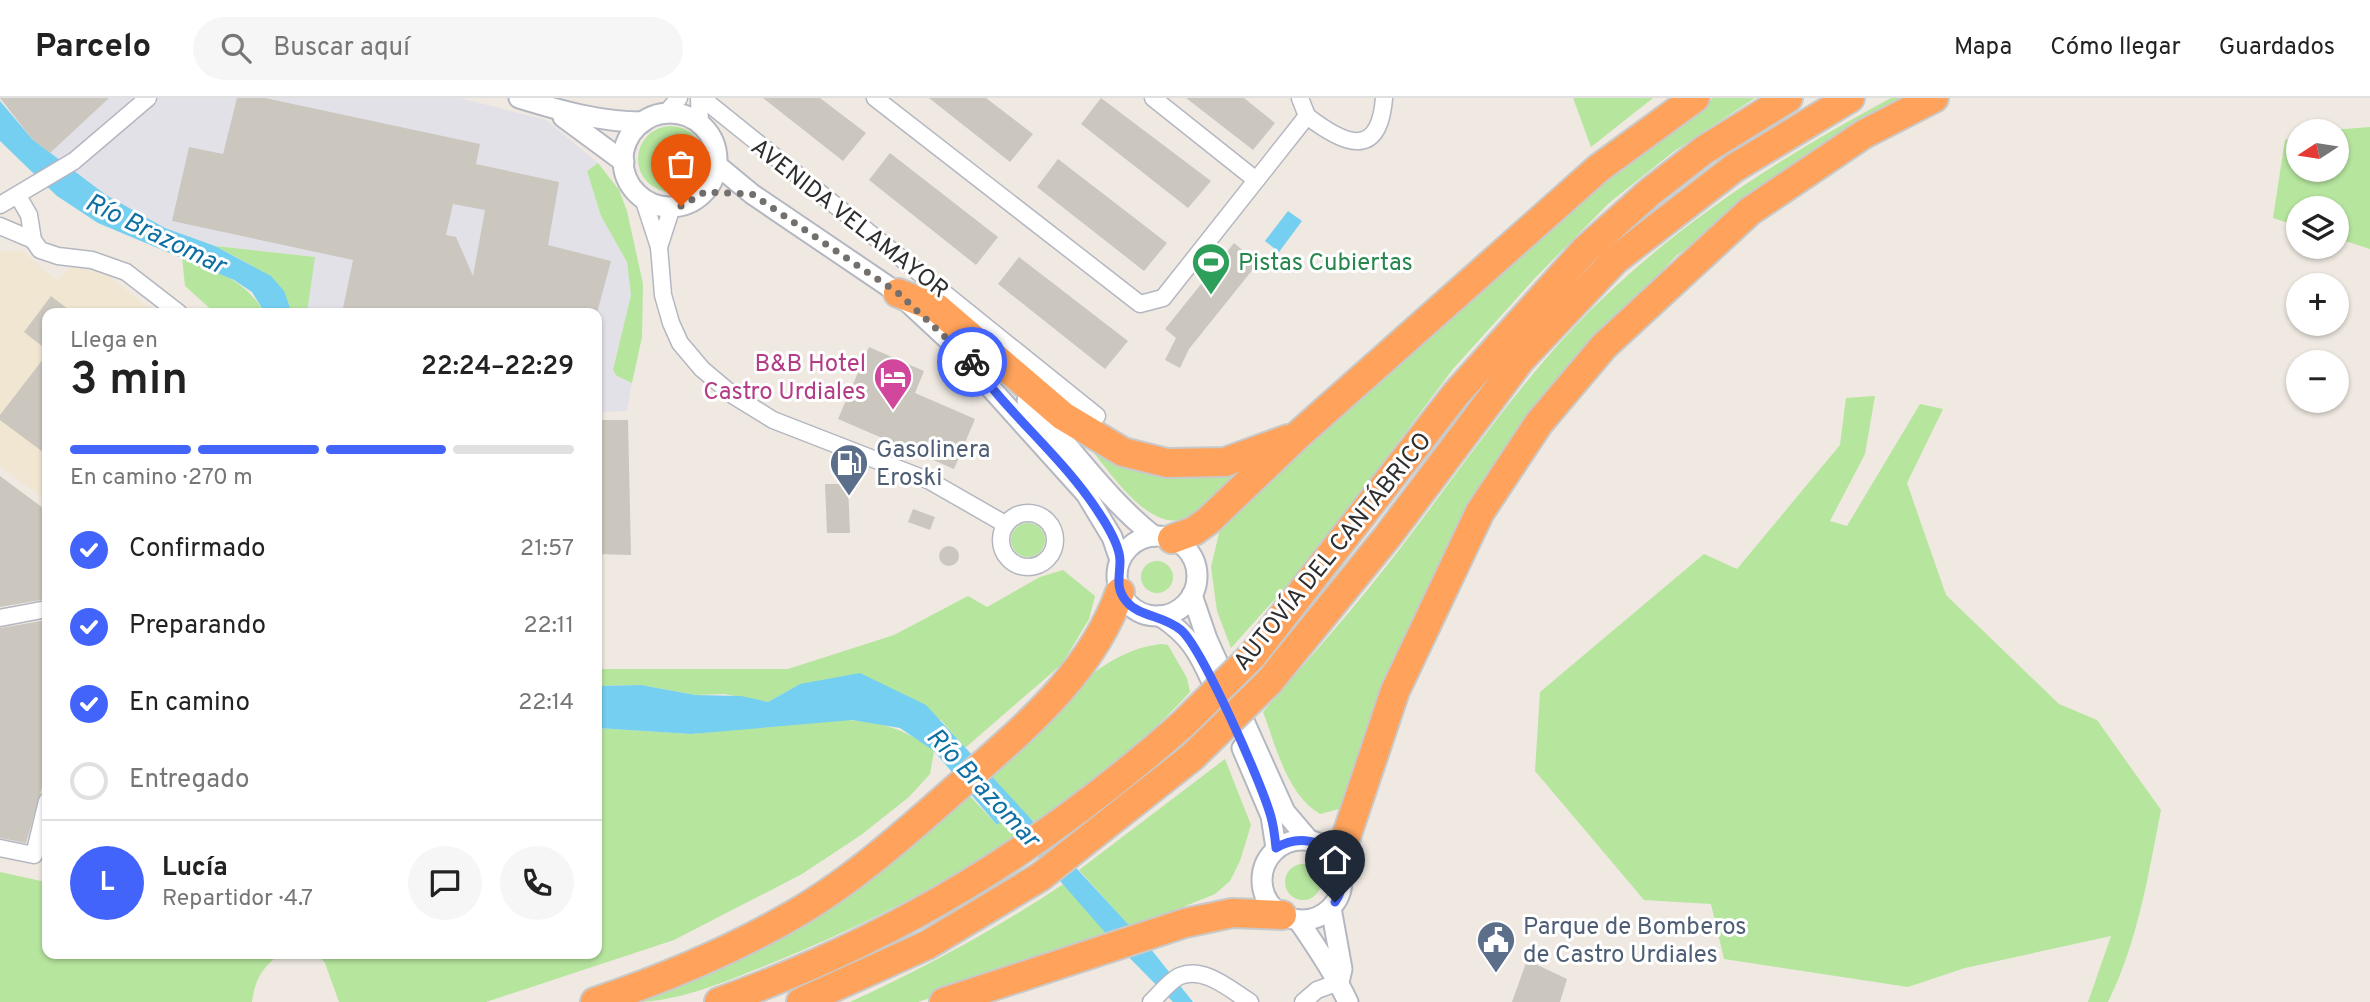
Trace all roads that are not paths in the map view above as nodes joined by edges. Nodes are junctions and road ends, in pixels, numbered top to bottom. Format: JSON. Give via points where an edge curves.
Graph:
{"nodes":[{"id":1,"x":148,"y":98,"type":"edge"},
{"id":2,"x":519,"y":98,"type":"edge"},
{"id":3,"x":700,"y":98,"type":"edge"},
{"id":4,"x":875,"y":98,"type":"edge"},
{"id":5,"x":1153,"y":98,"type":"edge"},
{"id":6,"x":1300,"y":98,"type":"edge"},
{"id":7,"x":1384,"y":98,"type":"edge"},
{"id":8,"x":1695,"y":98,"type":"edge"},
{"id":9,"x":1788,"y":98,"type":"edge"},
{"id":10,"x":1850,"y":98,"type":"edge"},
{"id":11,"x":1934,"y":98,"type":"edge"},
{"id":12,"x":673,"y":105,"type":"edge"},
{"id":13,"x":550,"y":107,"type":"junction"},
{"id":14,"x":1307,"y":116,"type":"junction"},
{"id":15,"x":643,"y":122,"type":"junction"},
{"id":16,"x":700,"y":124,"type":"junction"},
{"id":17,"x":624,"y":162,"type":"junction"},
{"id":18,"x":717,"y":165,"type":"junction"},
{"id":19,"x":1256,"y":180,"type":"junction"},
{"id":20,"x":705,"y":192,"type":"junction"},
{"id":21,"x":752,"y":194,"type":"junction"},
{"id":22,"x":11,"y":197,"type":"edge"},
{"id":23,"x":643,"y":198,"type":"junction"},
{"id":24,"x":672,"y":207,"type":"junction"},
{"id":25,"x":0,"y":226,"type":"edge"},
{"id":26,"x":33,"y":240,"type":"junction"},
{"id":27,"x":659,"y":247,"type":"junction"},
{"id":28,"x":898,"y":293,"type":"junction"},
{"id":29,"x":172,"y":308,"type":"edge"},
{"id":30,"x":970,"y":360,"type":"junction"},
{"id":31,"x":1097,"y":416,"type":"dead end"},
{"id":32,"x":1297,"y":436,"type":"junction"},
{"id":33,"x":1005,"y":524,"type":"dead end"},
{"id":34,"x":1163,"y":538,"type":"junction"},
{"id":35,"x":1120,"y":560,"type":"junction"},
{"id":36,"x":1120,"y":592,"type":"junction"},
{"id":37,"x":1192,"y":596,"type":"junction"},
{"id":38,"x":42,"y":610,"type":"edge"},
{"id":39,"x":1160,"y":616,"type":"junction"},
{"id":40,"x":0,"y":618,"type":"edge"},
{"id":41,"x":42,"y":821,"type":"edge"},
{"id":42,"x":1308,"y":839,"type":"junction"},
{"id":43,"x":0,"y":848,"type":"edge"},
{"id":44,"x":1276,"y":848,"type":"junction"},
{"id":45,"x":1338,"y":861,"type":"junction"},
{"id":46,"x":1331,"y":908,"type":"junction"},
{"id":47,"x":1290,"y":917,"type":"junction"},
{"id":48,"x":1339,"y":982,"type":"junction"},
{"id":49,"x":595,"y":1002,"type":"edge"},
{"id":50,"x":719,"y":1002,"type":"edge"},
{"id":51,"x":801,"y":1002,"type":"edge"},
{"id":52,"x":944,"y":1002,"type":"edge"},
{"id":53,"x":1151,"y":1002,"type":"edge"},
{"id":54,"x":1250,"y":1002,"type":"edge"},
{"id":55,"x":1303,"y":1002,"type":"edge"},
{"id":56,"x":1348,"y":1002,"type":"edge"}],
"edges":[{"from":1,"to":22,"type":"street","via":[[74,161]]},
{"from":2,"to":13,"type":"street"},
{"from":3,"to":16,"type":"street"},
{"from":3,"to":31,"type":"street","name":"AVENIDA VELAMAYOR"},
{"from":4,"to":19,"type":"street","via":[[1140,304],[1163,298]]},
{"from":5,"to":19,"type":"street"},
{"from":6,"to":14,"type":"street"},
{"from":7,"to":14,"type":"street","via":[[1377,128],[1364,140],[1346,142]]},
{"from":8,"to":32,"type":"highway","via":[[1599,168]]},
{"from":9,"to":50,"type":"highway","name":"AUTOVÍA DEL CANTÁBRICO","bridge":true,"via":[[1704,150],[1584,251],[1455,395],[1252,656],[1183,724],[1018,856],[845,952]]},
{"from":10,"to":51,"type":"highway","name":"AUTOVÍA DEL CANTÁBRICO","bridge":true,"via":[[1734,168],[1615,260],[1521,359],[1387,537],[1269,682],[1192,757],[1040,877],[926,945]]},
{"from":11,"to":45,"type":"highway","via":[[1864,134],[1750,211],[1604,346],[1539,423],[1480,512],[1395,691]]},
{"from":12,"to":15,"type":"street"},
{"from":12,"to":16,"type":"street"},
{"from":13,"to":15,"type":"street","via":[[615,122]]},
{"from":13,"to":17,"type":"street"},
{"from":14,"to":19,"type":"street"},
{"from":15,"to":17,"type":"street","via":[[629,140]]},
{"from":16,"to":18,"type":"street","via":[[714,142]]},
{"from":17,"to":23,"type":"street","via":[[629,182]]},
{"from":18,"to":20,"type":"street"},
{"from":18,"to":21,"type":"street","name":"AVENIDA VELAMAYOR"},
{"from":20,"to":21,"type":"street","name":"AVENIDA VELAMAYOR"},
{"from":20,"to":24,"type":"street","via":[[690,203]]},
{"from":21,"to":28,"type":"street","name":"AVENIDA VELAMAYOR"},
{"from":22,"to":26,"type":"street","via":[[29,215]]},
{"from":23,"to":24,"type":"street"},
{"from":23,"to":27,"type":"street"},
{"from":24,"to":27,"type":"street"},
{"from":25,"to":26,"type":"street"},
{"from":26,"to":29,"type":"street","via":[[40,250],[126,272]]},
{"from":27,"to":33,"type":"street","via":[[663,295],[680,343],[722,386],[773,420],[930,481]]},
{"from":28,"to":30,"type":"street","name":"AVENIDA VELAMAYOR"},
{"from":28,"to":32,"type":"highway","via":[[937,308],[1063,416],[1122,452],[1167,463],[1225,462]]},
{"from":30,"to":34,"type":"street","name":"AVENIDA VELAMAYOR","via":[[997,371],[1058,432],[1134,520]]},
{"from":30,"to":35,"type":"street","name":"AVENIDA VELAMAYOR","via":[[1086,494]]},
{"from":32,"to":34,"type":"highway","via":[[1209,520],[1194,531]]},
{"from":34,"to":35,"type":"street","via":[[1134,544]]},
{"from":34,"to":37,"type":"street","via":[[1189,553],[1195,563]]},
{"from":35,"to":36,"type":"street"},
{"from":36,"to":39,"type":"street","via":[[1136,610]]},
{"from":36,"to":49,"type":"highway","via":[[1109,623],[1054,698],[881,855],[786,920],[671,976]]},
{"from":37,"to":39,"type":"street","via":[[1179,610]]},
{"from":37,"to":42,"type":"street","via":[[1285,812]]},
{"from":38,"to":40,"type":"street"},
{"from":39,"to":44,"type":"street","via":[[1183,631],[1204,663],[1266,802]]},
{"from":41,"to":43,"type":"street","via":[[34,855]]},
{"from":42,"to":44,"type":"street"},
{"from":42,"to":45,"type":"street","via":[[1330,850]]},
{"from":44,"to":47,"type":"street","via":[[1262,878],[1267,899]]},
{"from":45,"to":46,"type":"street","via":[[1342,885]]},
{"from":46,"to":47,"type":"street","via":[[1310,919]]},
{"from":46,"to":48,"type":"street","via":[[1342,969]]},
{"from":47,"to":48,"type":"street"},
{"from":47,"to":52,"type":"highway","via":[[1232,913]]},
{"from":48,"to":55,"type":"street","via":[[1317,990]]},
{"from":48,"to":56,"type":"street"},
{"from":53,"to":54,"type":"street","via":[[1179,976],[1197,975],[1215,980]]}]}
